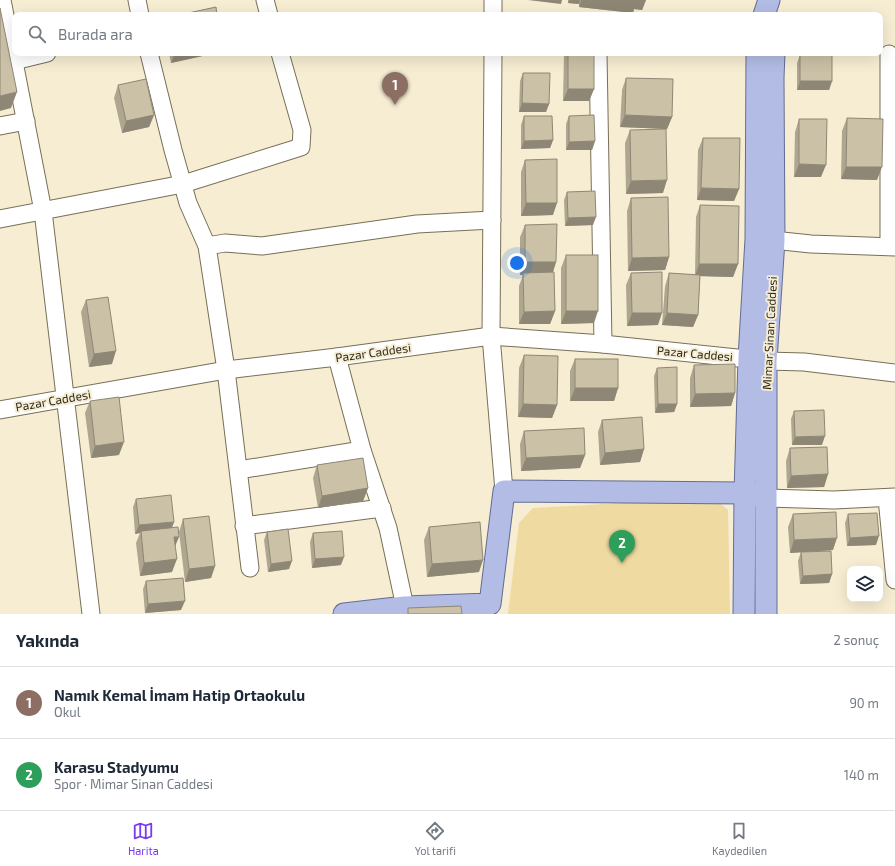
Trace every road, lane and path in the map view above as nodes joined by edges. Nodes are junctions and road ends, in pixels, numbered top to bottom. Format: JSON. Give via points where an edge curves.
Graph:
{"nodes":[{"id":1,"x":2,"y":0,"type":"edge"},
{"id":2,"x":137,"y":0,"type":"edge"},
{"id":3,"x":265,"y":0,"type":"edge"},
{"id":4,"x":493,"y":0,"type":"edge"},
{"id":5,"x":769,"y":0,"type":"edge"},
{"id":6,"x":783,"y":0,"type":"edge"},
{"id":7,"x":139,"y":12,"type":"edge"},
{"id":8,"x":268,"y":12,"type":"edge"},
{"id":9,"x":493,"y":12,"type":"edge"},
{"id":10,"x":765,"y":12,"type":"edge"},
{"id":11,"x":779,"y":12,"type":"edge"},
{"id":12,"x":12,"y":52,"type":"edge"},
{"id":13,"x":887,"y":54,"type":"edge"},
{"id":14,"x":13,"y":56,"type":"edge"},
{"id":15,"x":36,"y":56,"type":"edge"},
{"id":16,"x":150,"y":56,"type":"edge"},
{"id":17,"x":281,"y":56,"type":"edge"},
{"id":18,"x":493,"y":56,"type":"edge"},
{"id":19,"x":598,"y":56,"type":"edge"},
{"id":20,"x":757,"y":56,"type":"edge"},
{"id":21,"x":774,"y":56,"type":"edge"},
{"id":22,"x":14,"y":62,"type":"junction"},
{"id":23,"x":26,"y":121,"type":"junction"},
{"id":24,"x":0,"y":126,"type":"edge"},
{"id":25,"x":183,"y":184,"type":"junction"},
{"id":26,"x":43,"y":211,"type":"junction"},
{"id":27,"x":0,"y":219,"type":"edge"},
{"id":28,"x":492,"y":220,"type":"junction"},
{"id":29,"x":765,"y":240,"type":"junction"},
{"id":30,"x":207,"y":246,"type":"junction"},
{"id":31,"x":892,"y":247,"type":"edge"},
{"id":32,"x":492,"y":336,"type":"junction"},
{"id":33,"x":603,"y":344,"type":"junction"},
{"id":34,"x":337,"y":357,"type":"junction"},
{"id":35,"x":757,"y":359,"type":"junction"},
{"id":36,"x":226,"y":370,"type":"junction"},
{"id":37,"x":895,"y":373,"type":"edge"},
{"id":38,"x":66,"y":398,"type":"junction"},
{"id":39,"x":0,"y":410,"type":"edge"},
{"id":40,"x":362,"y":450,"type":"junction"},
{"id":41,"x":239,"y":470,"type":"junction"},
{"id":42,"x":504,"y":490,"type":"junction"},
{"id":43,"x":745,"y":493,"type":"junction"},
{"id":44,"x":766,"y":498,"type":"junction"},
{"id":45,"x":891,"y":498,"type":"edge"},
{"id":46,"x":382,"y":508,"type":"junction"},
{"id":47,"x":244,"y":526,"type":"junction"},
{"id":48,"x":250,"y":568,"type":"dead end"},
{"id":49,"x":894,"y":569,"type":"edge"},
{"id":50,"x":405,"y":607,"type":"junction"},
{"id":51,"x":490,"y":609,"type":"edge"},
{"id":52,"x":91,"y":614,"type":"edge"},
{"id":53,"x":344,"y":614,"type":"edge"},
{"id":54,"x":744,"y":614,"type":"edge"},
{"id":55,"x":766,"y":614,"type":"edge"}],
"edges":[{"from":1,"to":12,"type":"street"},
{"from":2,"to":7,"type":"street"},
{"from":3,"to":8,"type":"street"},
{"from":4,"to":9,"type":"street"},
{"from":5,"to":10,"type":"main road"},
{"from":6,"to":11,"type":"main road"},
{"from":13,"to":31,"type":"street"},
{"from":14,"to":22,"type":"street"},
{"from":15,"to":22,"type":"street"},
{"from":16,"to":25,"type":"street"},
{"from":17,"to":25,"type":"street","via":[[302,130],[301,147]]},
{"from":18,"to":28,"type":"street"},
{"from":19,"to":33,"type":"street"},
{"from":20,"to":29,"type":"main road","name":"Mimar Sinan Caddesi"},
{"from":21,"to":29,"type":"main road","name":"Mimar Sinan Caddesi"},
{"from":22,"to":23,"type":"street"},
{"from":23,"to":24,"type":"street"},
{"from":23,"to":26,"type":"street"},
{"from":25,"to":26,"type":"street"},
{"from":25,"to":30,"type":"street","via":[[188,203]]},
{"from":26,"to":27,"type":"street"},
{"from":26,"to":38,"type":"street"},
{"from":28,"to":30,"type":"street","via":[[417,224],[262,246],[225,243]]},
{"from":28,"to":32,"type":"street"},
{"from":29,"to":31,"type":"street"},
{"from":29,"to":35,"type":"main road","name":"Mimar Sinan Caddesi"},
{"from":30,"to":36,"type":"street"},
{"from":32,"to":33,"type":"street","name":"Pazar Caddesi"},
{"from":32,"to":34,"type":"street","name":"Pazar Caddesi"},
{"from":32,"to":42,"type":"street"},
{"from":33,"to":35,"type":"street","name":"Pazar Caddesi"},
{"from":34,"to":36,"type":"street","name":"Pazar Caddesi"},
{"from":34,"to":40,"type":"street"},
{"from":35,"to":37,"type":"street","name":"Pazar Caddesi"},
{"from":35,"to":43,"type":"main road","name":"Mimar Sinan Caddesi"},
{"from":35,"to":44,"type":"main road","name":"Mimar Sinan Caddesi"},
{"from":36,"to":38,"type":"street","name":"Pazar Caddesi"},
{"from":36,"to":41,"type":"street"},
{"from":38,"to":39,"type":"street","name":"Pazar Caddesi"},
{"from":38,"to":52,"type":"street"},
{"from":40,"to":41,"type":"street"},
{"from":40,"to":46,"type":"street"},
{"from":41,"to":47,"type":"street"},
{"from":42,"to":43,"type":"main road"},
{"from":42,"to":51,"type":"main road"},
{"from":43,"to":44,"type":"main road"},
{"from":43,"to":54,"type":"main road","name":"Mimar Sinan Caddesi"},
{"from":44,"to":45,"type":"street"},
{"from":44,"to":55,"type":"main road","name":"Mimar Sinan Caddesi"},
{"from":45,"to":49,"type":"street"},
{"from":46,"to":47,"type":"street"},
{"from":46,"to":50,"type":"street"},
{"from":47,"to":48,"type":"street"},
{"from":50,"to":51,"type":"main road"},
{"from":50,"to":53,"type":"main road"}]}
